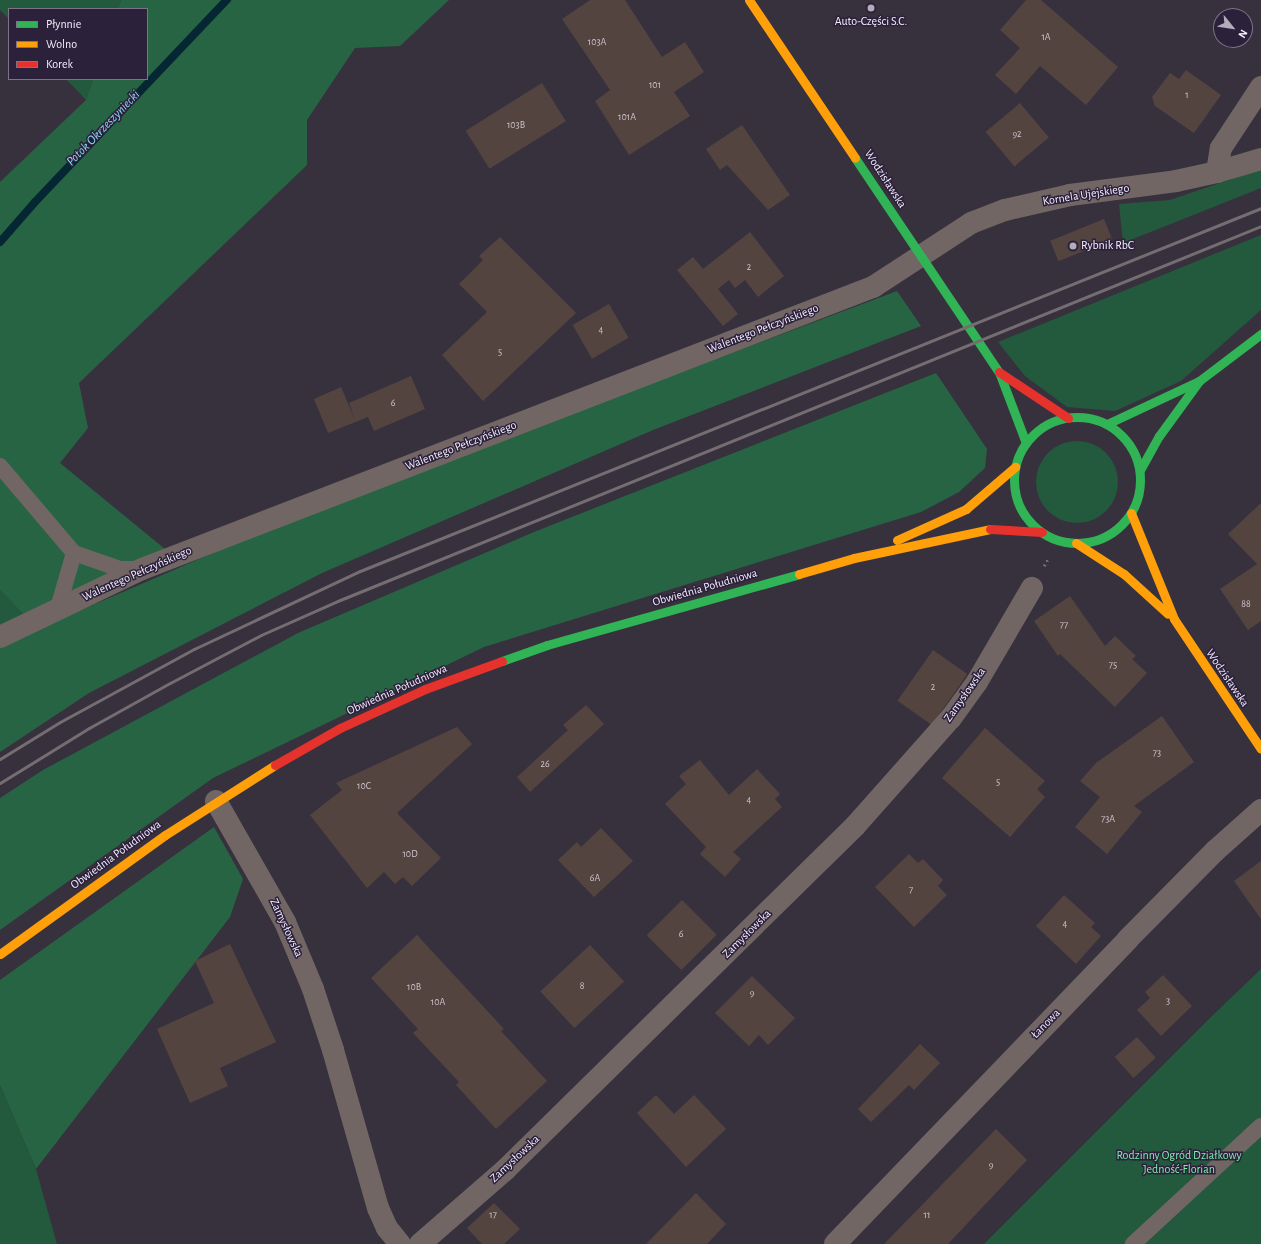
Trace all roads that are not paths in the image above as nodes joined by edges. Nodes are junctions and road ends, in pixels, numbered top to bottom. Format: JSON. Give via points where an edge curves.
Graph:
{"nodes":[{"id":1,"x":749,"y":0,"type":"edge"},
{"id":2,"x":1261,"y":87,"type":"edge"},
{"id":3,"x":1261,"y":159,"type":"edge"},
{"id":4,"x":1217,"y":172,"type":"junction"},
{"id":5,"x":921,"y":256,"type":"junction"},
{"id":6,"x":1261,"y":334,"type":"edge"},
{"id":7,"x":999,"y":372,"type":"junction"},
{"id":8,"x":1199,"y":381,"type":"junction"},
{"id":9,"x":1068,"y":418,"type":"junction"},
{"id":10,"x":1107,"y":424,"type":"junction"},
{"id":11,"x":1026,"y":443,"type":"junction"},
{"id":12,"x":0,"y":466,"type":"edge"},
{"id":13,"x":1015,"y":467,"type":"junction"},
{"id":14,"x":1140,"y":470,"type":"junction"},
{"id":15,"x":1131,"y":513,"type":"junction"},
{"id":16,"x":1042,"y":532,"type":"junction"},
{"id":17,"x":1076,"y":543,"type":"junction"},
{"id":18,"x":74,"y":553,"type":"junction"},
{"id":19,"x":854,"y":558,"type":"junction"},
{"id":20,"x":142,"y":569,"type":"junction"},
{"id":21,"x":1032,"y":588,"type":"dead end"},
{"id":22,"x":58,"y":608,"type":"junction"},
{"id":23,"x":1174,"y":619,"type":"junction"},
{"id":24,"x":0,"y":636,"type":"edge"},
{"id":25,"x":1261,"y":749,"type":"edge"},
{"id":26,"x":216,"y":801,"type":"junction"},
{"id":27,"x":1261,"y":810,"type":"edge"},
{"id":28,"x":0,"y":954,"type":"edge"},
{"id":29,"x":1261,"y":1126,"type":"edge"},
{"id":30,"x":400,"y":1244,"type":"edge"},
{"id":31,"x":420,"y":1244,"type":"edge"},
{"id":32,"x":836,"y":1244,"type":"edge"},
{"id":33,"x":1133,"y":1244,"type":"edge"}],
"edges":[{"from":1,"to":5,"type":"main road","name":"Wodzisławska"},
{"from":2,"to":4,"type":"street","via":[[1221,148]]},
{"from":3,"to":4,"type":"street","name":"Kornela Ujejskiego"},
{"from":4,"to":5,"type":"street","name":"Kornela Ujejskiego","via":[[1138,187],[1070,195],[1005,210],[970,223]]},
{"from":5,"to":7,"type":"main road","name":"Wodzisławska"},
{"from":5,"to":20,"type":"street","name":"Walentego Pełczyńskiego","via":[[872,287]]},
{"from":6,"to":8,"type":"main road"},
{"from":7,"to":9,"type":"main road","name":"Wodzisławska"},
{"from":7,"to":11,"type":"main road","name":"Wodzisławska"},
{"from":8,"to":10,"type":"main road"},
{"from":8,"to":14,"type":"main road","via":[[1159,436]]},
{"from":9,"to":10,"type":"main road","via":[[1090,418]]},
{"from":9,"to":11,"type":"main road","via":[[1046,425]]},
{"from":10,"to":14,"type":"main road","via":[[1129,444]]},
{"from":11,"to":13,"type":"main road"},
{"from":12,"to":18,"type":"lane"},
{"from":13,"to":16,"type":"main road","via":[[1017,500],[1027,518]]},
{"from":13,"to":19,"type":"main road","name":"Obwiednia Południowa","via":[[966,509]]},
{"from":14,"to":15,"type":"main road","via":[[1139,493]]},
{"from":15,"to":17,"type":"main road","via":[[1106,536]]},
{"from":15,"to":23,"type":"main road","name":"Wodzisławska"},
{"from":16,"to":17,"type":"main road","via":[[1057,540]]},
{"from":16,"to":19,"type":"main road","name":"Obwiednia Południowa","via":[[991,529]]},
{"from":17,"to":23,"type":"main road","name":"Wodzisławska","via":[[1124,574]]},
{"from":18,"to":20,"type":"lane","via":[[120,569]]},
{"from":18,"to":22,"type":"lane"},
{"from":19,"to":26,"type":"main road","name":"Obwiednia Południowa","via":[[547,646],[461,675],[340,728]]},
{"from":20,"to":22,"type":"street","name":"Walentego Pełczyńskiego"},
{"from":21,"to":31,"type":"street","name":"Zamysłowska","via":[[977,682],[951,718],[855,826],[505,1170]]},
{"from":22,"to":24,"type":"street","name":"Walentego Pełczyńskiego"},
{"from":23,"to":25,"type":"main road","name":"Wodzisławska"},
{"from":26,"to":28,"type":"main road","name":"Obwiednia Południowa"},
{"from":26,"to":30,"type":"street","name":"Zamysłowska","via":[[286,922],[333,1050],[378,1208],[387,1228]]},
{"from":27,"to":32,"type":"street","name":"Łanowa","via":[[1128,939]]},
{"from":29,"to":33,"type":"lane"}]}
